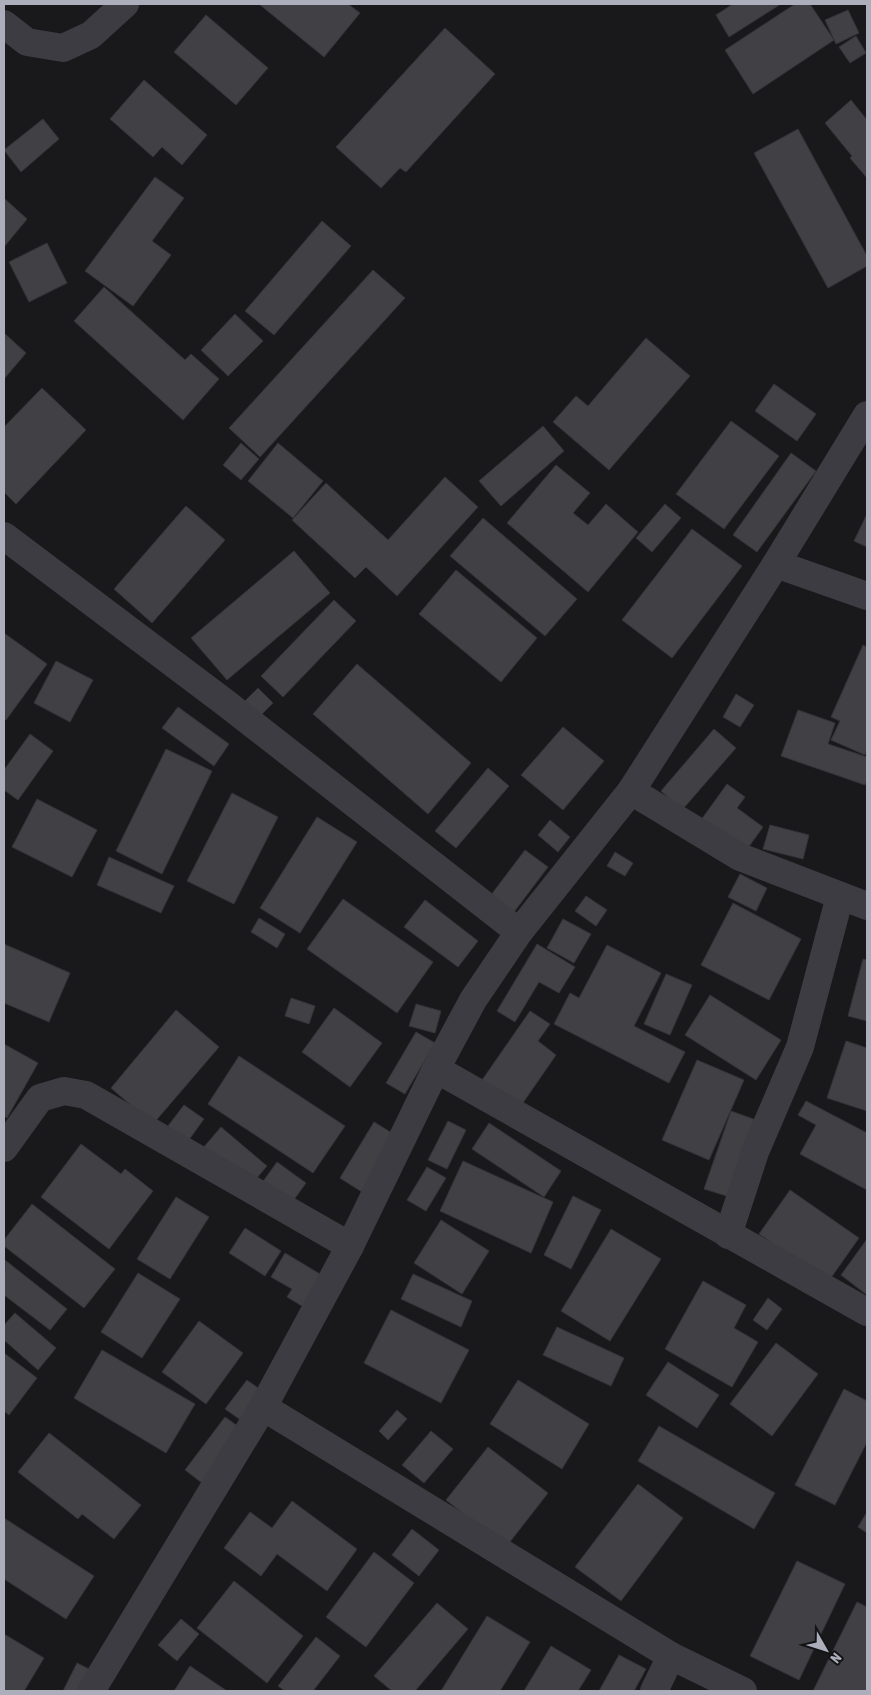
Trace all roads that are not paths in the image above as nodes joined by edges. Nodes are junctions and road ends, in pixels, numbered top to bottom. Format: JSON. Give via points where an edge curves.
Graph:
{"nodes":[{"id":1,"x":125,"y":4,"type":"edge"},
{"id":2,"x":4,"y":24,"type":"edge"},
{"id":3,"x":867,"y":415,"type":"edge"},
{"id":4,"x":4,"y":536,"type":"edge"},
{"id":5,"x":776,"y":564,"type":"junction"},
{"id":6,"x":867,"y":596,"type":"edge"},
{"id":7,"x":631,"y":791,"type":"junction"},
{"id":8,"x":840,"y":896,"type":"junction"},
{"id":9,"x":867,"y":906,"type":"edge"},
{"id":10,"x":519,"y":932,"type":"junction"},
{"id":11,"x":436,"y":1069,"type":"junction"},
{"id":12,"x":4,"y":1148,"type":"edge"},
{"id":13,"x":728,"y":1235,"type":"junction"},
{"id":14,"x":350,"y":1246,"type":"junction"},
{"id":15,"x":867,"y":1312,"type":"edge"},
{"id":16,"x":264,"y":1407,"type":"junction"},
{"id":17,"x":671,"y":1656,"type":"junction"},
{"id":18,"x":91,"y":1691,"type":"edge"},
{"id":19,"x":654,"y":1691,"type":"edge"},
{"id":20,"x":743,"y":1691,"type":"edge"}],
"edges":[{"from":1,"to":2,"type":"street","via":[[91,35],[63,48],[27,42]]},
{"from":3,"to":5,"type":"street"},
{"from":4,"to":10,"type":"street","via":[[227,704]]},
{"from":5,"to":6,"type":"street"},
{"from":5,"to":7,"type":"street"},
{"from":7,"to":8,"type":"street","via":[[740,857]]},
{"from":7,"to":10,"type":"street"},
{"from":8,"to":9,"type":"street"},
{"from":8,"to":13,"type":"street","via":[[800,1047],[755,1152]]},
{"from":10,"to":11,"type":"street","via":[[473,1000]]},
{"from":11,"to":13,"type":"street"},
{"from":11,"to":14,"type":"street"},
{"from":12,"to":14,"type":"street","via":[[40,1098],[64,1091],[86,1095]]},
{"from":13,"to":15,"type":"street"},
{"from":14,"to":16,"type":"street"},
{"from":16,"to":17,"type":"street"},
{"from":16,"to":18,"type":"street"},
{"from":17,"to":19,"type":"street"},
{"from":17,"to":20,"type":"street"}]}
